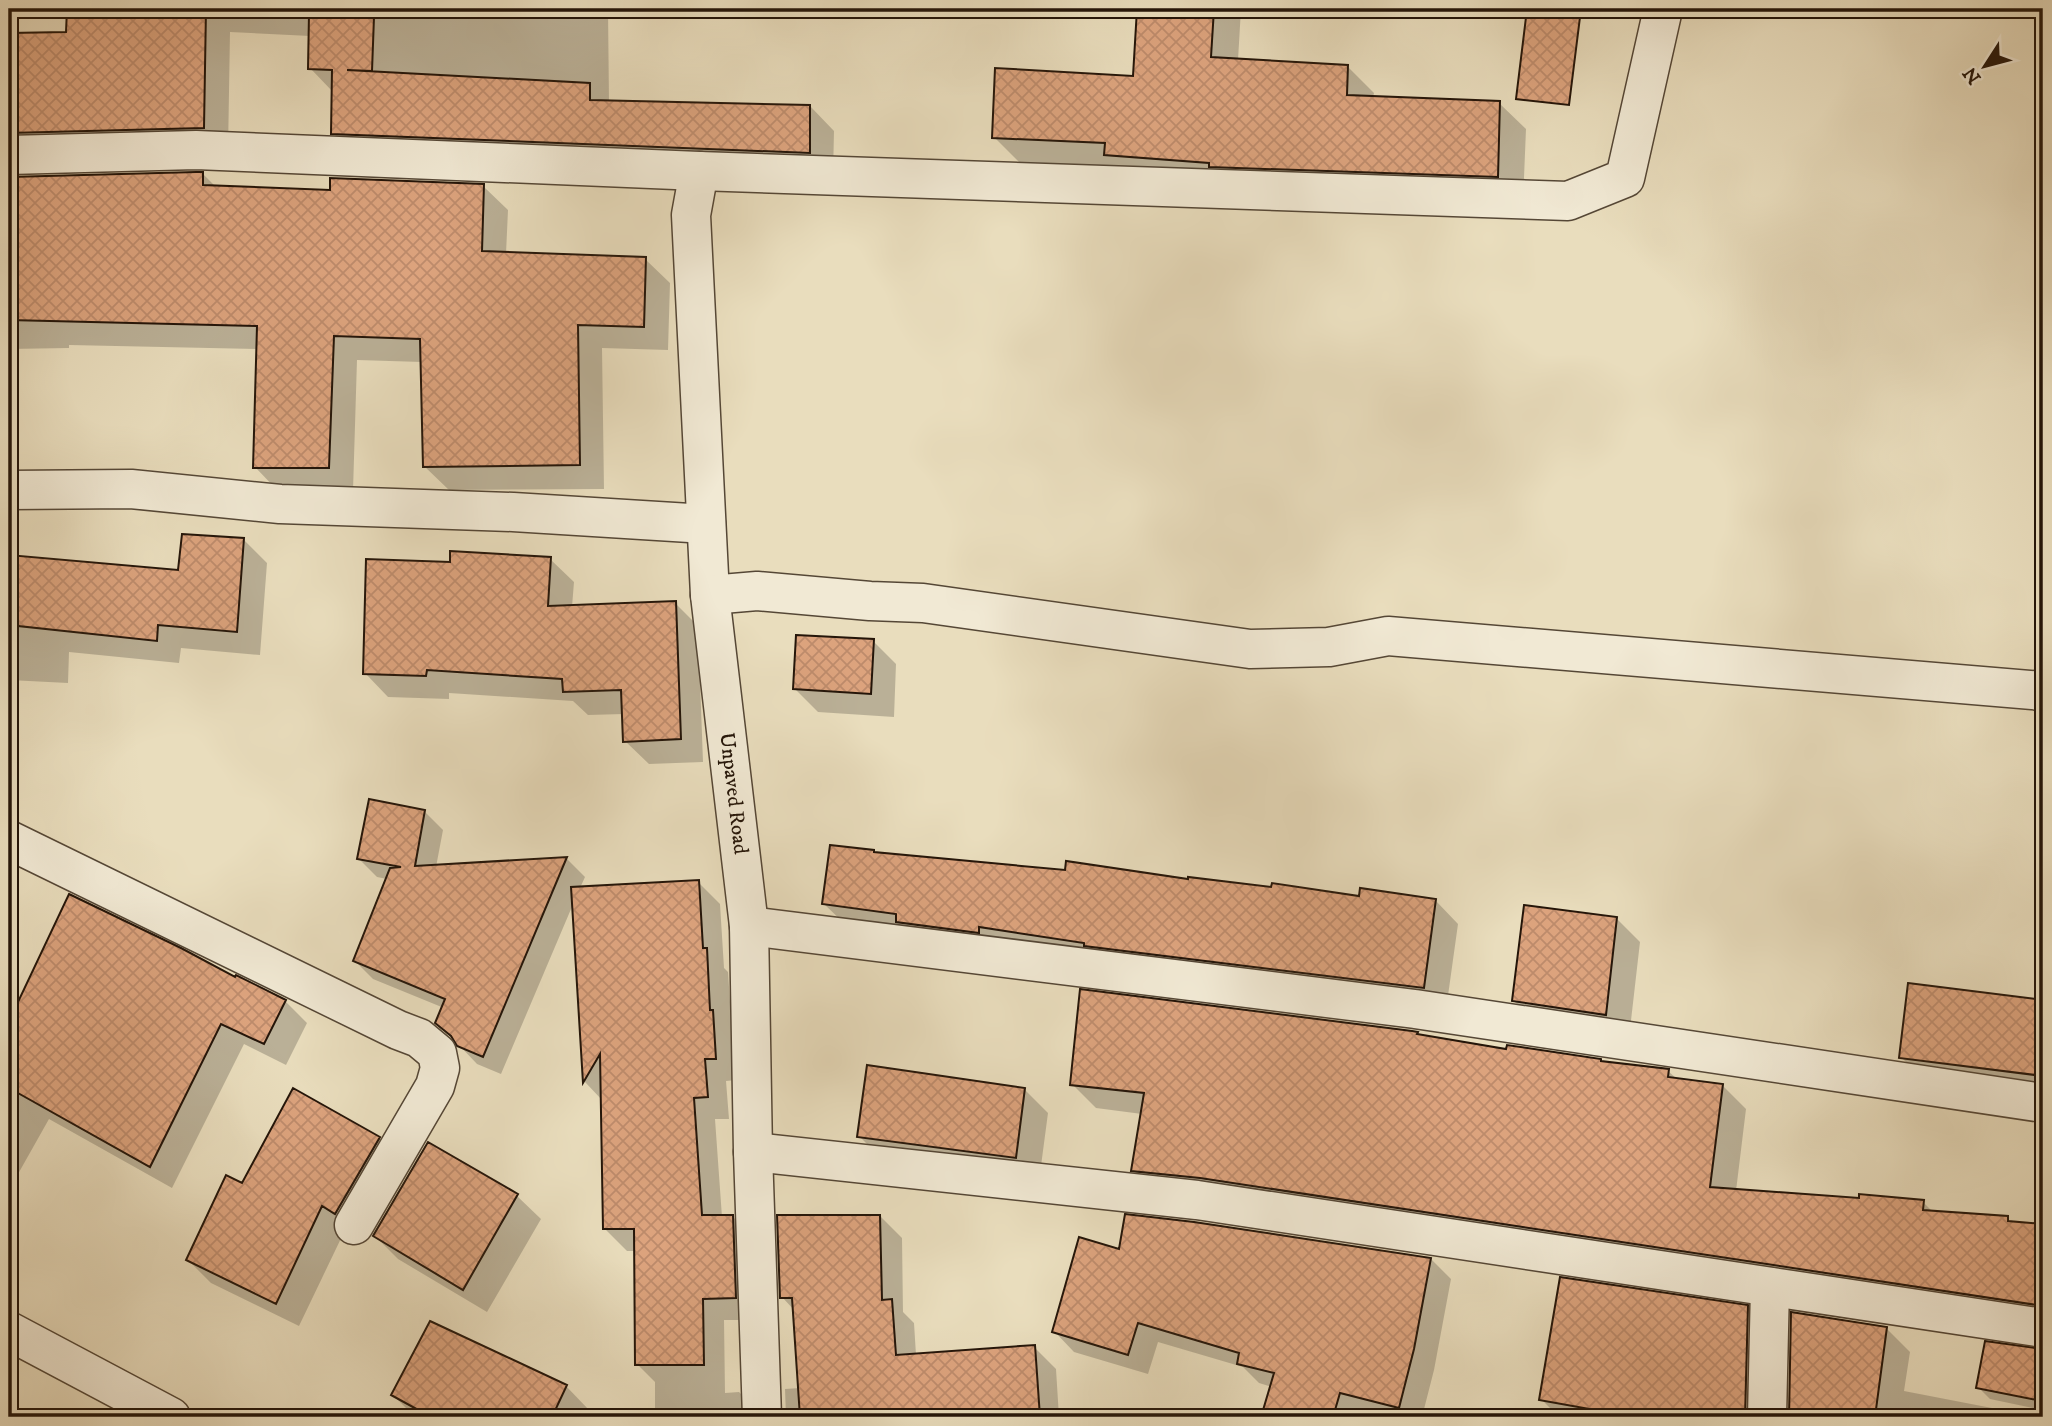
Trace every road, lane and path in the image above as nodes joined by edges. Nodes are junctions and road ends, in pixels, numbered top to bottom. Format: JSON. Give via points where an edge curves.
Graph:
{"nodes":[{"id":1,"x":1663,"y":9,"type":"edge"},
{"id":2,"x":9,"y":155,"type":"edge"},
{"id":3,"x":698,"y":171,"type":"junction"},
{"id":4,"x":9,"y":490,"type":"edge"},
{"id":5,"x":706,"y":524,"type":"junction"},
{"id":6,"x":710,"y":595,"type":"junction"},
{"id":7,"x":2043,"y":691,"type":"edge"},
{"id":8,"x":9,"y":840,"type":"edge"},
{"id":9,"x":749,"y":926,"type":"junction"},
{"id":10,"x":2043,"y":1102,"type":"edge"},
{"id":11,"x":753,"y":1152,"type":"junction"},
{"id":12,"x":354,"y":1225,"type":"dead end"},
{"id":13,"x":1770,"y":1287,"type":"junction"},
{"id":14,"x":2043,"y":1328,"type":"edge"},
{"id":15,"x":9,"y":1331,"type":"edge"},
{"id":16,"x":172,"y":1417,"type":"edge"},
{"id":17,"x":762,"y":1417,"type":"edge"},
{"id":18,"x":1767,"y":1417,"type":"edge"}],
"edges":[{"from":1,"to":3,"type":"street","via":[[1625,178],[1568,201]]},
{"from":2,"to":3,"type":"street","via":[[196,150]]},
{"from":3,"to":5,"type":"street","name":"Unpaved Road","via":[[691,215]]},
{"from":4,"to":5,"type":"street","via":[[131,489],[280,504]]},
{"from":5,"to":6,"type":"street","name":"Unpaved Road"},
{"from":6,"to":7,"type":"street","via":[[757,591],[923,603],[1250,649],[1329,647],[1388,636]]},
{"from":6,"to":9,"type":"street","name":"Unpaved Road"},
{"from":8,"to":12,"type":"street","via":[[419,1038],[437,1053],[440,1068],[435,1086]]},
{"from":9,"to":10,"type":"street","via":[[1415,1009]]},
{"from":9,"to":11,"type":"street","name":"Unpaved Road"},
{"from":11,"to":13,"type":"street","via":[[1197,1200]]},
{"from":11,"to":17,"type":"street","name":"Unpaved Road"},
{"from":13,"to":14,"type":"street"},
{"from":13,"to":18,"type":"street"},
{"from":15,"to":16,"type":"street"}]}
